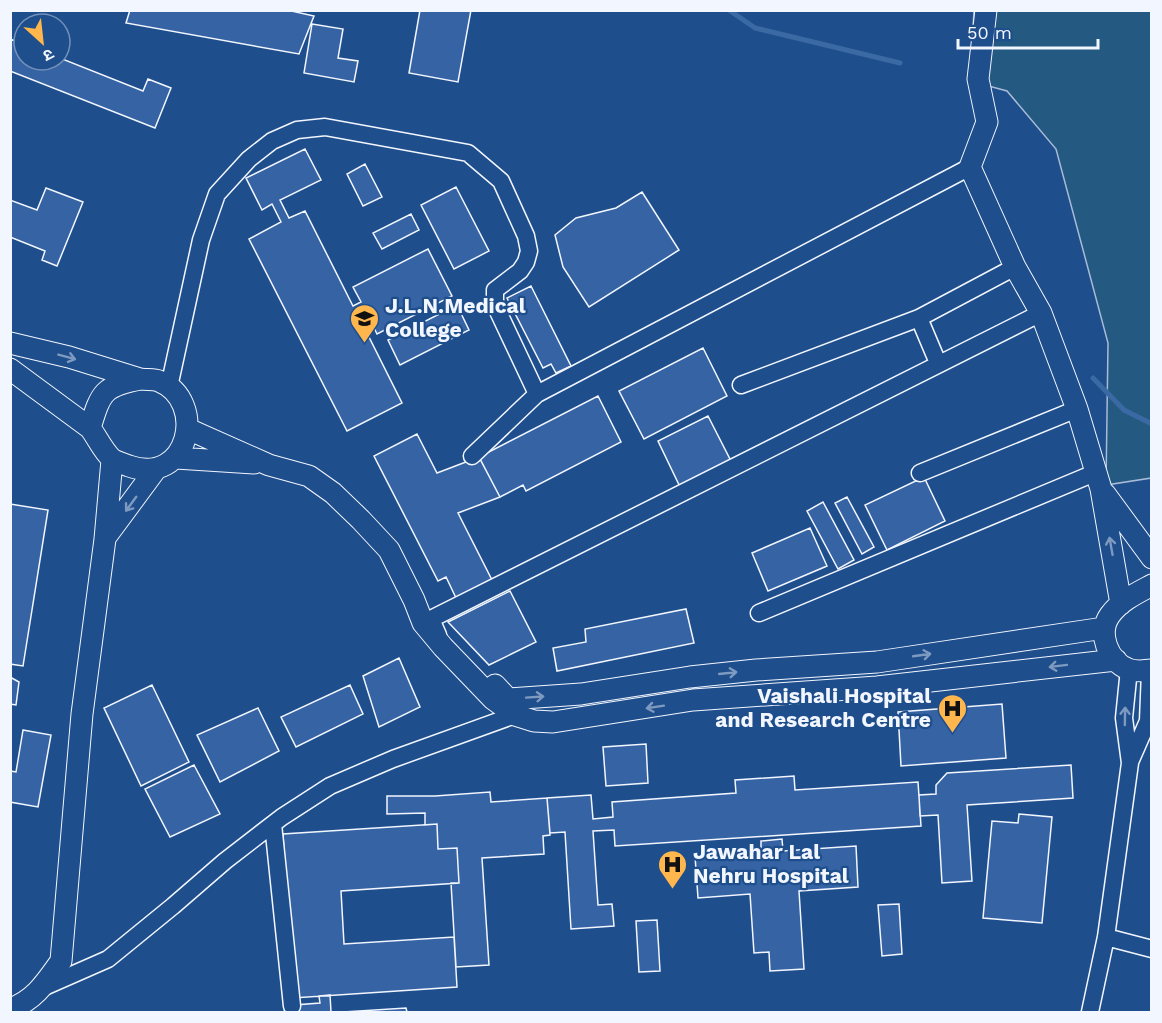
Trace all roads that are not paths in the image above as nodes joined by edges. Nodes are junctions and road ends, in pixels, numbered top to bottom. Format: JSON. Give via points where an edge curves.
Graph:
{"nodes":[{"id":1,"x":986,"y":10,"type":"edge"},
{"id":2,"x":970,"y":167,"type":"junction"},
{"id":3,"x":1015,"y":267,"type":"junction"},
{"id":4,"x":1041,"y":313,"type":"junction"},
{"id":5,"x":919,"y":318,"type":"junction"},
{"id":6,"x":10,"y":343,"type":"edge"},
{"id":7,"x":938,"y":363,"type":"junction"},
{"id":8,"x":10,"y":369,"type":"edge"},
{"id":9,"x":141,"y":380,"type":"junction"},
{"id":10,"x":741,"y":385,"type":"dead end"},
{"id":11,"x":169,"y":387,"type":"junction"},
{"id":12,"x":537,"y":394,"type":"junction"},
{"id":13,"x":1077,"y":409,"type":"junction"},
{"id":14,"x":90,"y":428,"type":"junction"},
{"id":15,"x":188,"y":429,"type":"junction"},
{"id":16,"x":472,"y":456,"type":"dead end"},
{"id":17,"x":176,"y":458,"type":"junction"},
{"id":18,"x":112,"y":460,"type":"junction"},
{"id":19,"x":269,"y":465,"type":"junction"},
{"id":20,"x":156,"y":469,"type":"junction"},
{"id":21,"x":920,"y":473,"type":"dead end"},
{"id":22,"x":1099,"y":481,"type":"junction"},
{"id":23,"x":105,"y":539,"type":"junction"},
{"id":24,"x":1152,"y":558,"type":"edge"},
{"id":25,"x":1152,"y":585,"type":"edge"},
{"id":26,"x":414,"y":600,"type":"junction"},
{"id":27,"x":1121,"y":604,"type":"junction"},
{"id":28,"x":759,"y":613,"type":"dead end"},
{"id":29,"x":431,"y":619,"type":"junction"},
{"id":30,"x":1104,"y":628,"type":"junction"},
{"id":31,"x":443,"y":647,"type":"junction"},
{"id":32,"x":877,"y":662,"type":"junction"},
{"id":33,"x":1137,"y":668,"type":"edge"},
{"id":34,"x":690,"y":677,"type":"junction"},
{"id":35,"x":877,"y":687,"type":"junction"},
{"id":36,"x":693,"y":700,"type":"junction"},
{"id":37,"x":515,"y":715,"type":"junction"},
{"id":38,"x":1130,"y":763,"type":"junction"},
{"id":39,"x":273,"y":824,"type":"junction"},
{"id":40,"x":1106,"y":937,"type":"junction"},
{"id":41,"x":1152,"y":949,"type":"edge"},
{"id":42,"x":42,"y":988,"type":"junction"},
{"id":43,"x":292,"y":1006,"type":"dead end"},
{"id":44,"x":10,"y":1009,"type":"edge"},
{"id":45,"x":1090,"y":1012,"type":"edge"}],
"edges":[{"from":1,"to":2,"type":"street","via":[[978,79],[987,122]]},
{"from":2,"to":3,"type":"street"},
{"from":2,"to":12,"type":"street"},
{"from":3,"to":4,"type":"street"},
{"from":3,"to":5,"type":"street"},
{"from":4,"to":7,"type":"street"},
{"from":4,"to":13,"type":"street"},
{"from":5,"to":7,"type":"street"},
{"from":5,"to":10,"type":"street"},
{"from":6,"to":9,"type":"street","one_way":true},
{"from":7,"to":29,"type":"street"},
{"from":8,"to":14,"type":"street"},
{"from":9,"to":11,"type":"street","via":[[158,381]]},
{"from":9,"to":14,"type":"street","via":[[123,382],[105,392]]},
{"from":11,"to":12,"type":"street","via":[[201,240],[217,194],[272,141],[297,130],[324,127],[468,153],[501,181],[529,251],[520,271],[495,290],[495,305]]},
{"from":11,"to":15,"type":"street","via":[[180,398]]},
{"from":12,"to":16,"type":"street"},
{"from":13,"to":21,"type":"street"},
{"from":13,"to":22,"type":"street"},
{"from":14,"to":18,"type":"street"},
{"from":15,"to":17,"type":"street"},
{"from":15,"to":19,"type":"street"},
{"from":17,"to":19,"type":"street"},
{"from":17,"to":20,"type":"street"},
{"from":18,"to":20,"type":"street","via":[[138,469]]},
{"from":18,"to":23,"type":"street"},
{"from":19,"to":26,"type":"street","via":[[309,476],[362,520],[389,550]]},
{"from":20,"to":23,"type":"street","one_way":true},
{"from":22,"to":24,"type":"street"},
{"from":27,"to":22,"type":"street","one_way":true},
{"from":22,"to":28,"type":"street"},
{"from":23,"to":42,"type":"street","via":[[82,714],[62,962]]},
{"from":25,"to":27,"type":"street"},
{"from":26,"to":29,"type":"street"},
{"from":26,"to":31,"type":"street","via":[[423,623]]},
{"from":27,"to":30,"type":"street","via":[[1109,615]]},
{"from":29,"to":31,"type":"street"},
{"from":29,"to":34,"type":"street","one_way":true,"via":[[508,699],[581,694]]},
{"from":32,"to":30,"type":"street","one_way":true},
{"from":30,"to":33,"type":"street","via":[[1108,649]]},
{"from":31,"to":37,"type":"street","via":[[493,699]]},
{"from":34,"to":32,"type":"street","one_way":true},
{"from":32,"to":35,"type":"street"},
{"from":33,"to":35,"type":"street","one_way":true},
{"from":38,"to":33,"type":"street","one_way":true,"via":[[1124,718]]},
{"from":33,"to":38,"type":"street","via":[[1148,721]]},
{"from":34,"to":36,"type":"street"},
{"from":35,"to":36,"type":"street"},
{"from":36,"to":37,"type":"street","one_way":true,"via":[[553,722]]},
{"from":37,"to":39,"type":"street","via":[[330,786]]},
{"from":38,"to":40,"type":"street"},
{"from":39,"to":42,"type":"street","via":[[108,959]]},
{"from":39,"to":43,"type":"street"},
{"from":40,"to":41,"type":"street"},
{"from":40,"to":45,"type":"street"},
{"from":42,"to":44,"type":"street","via":[[25,1004]]}]}
